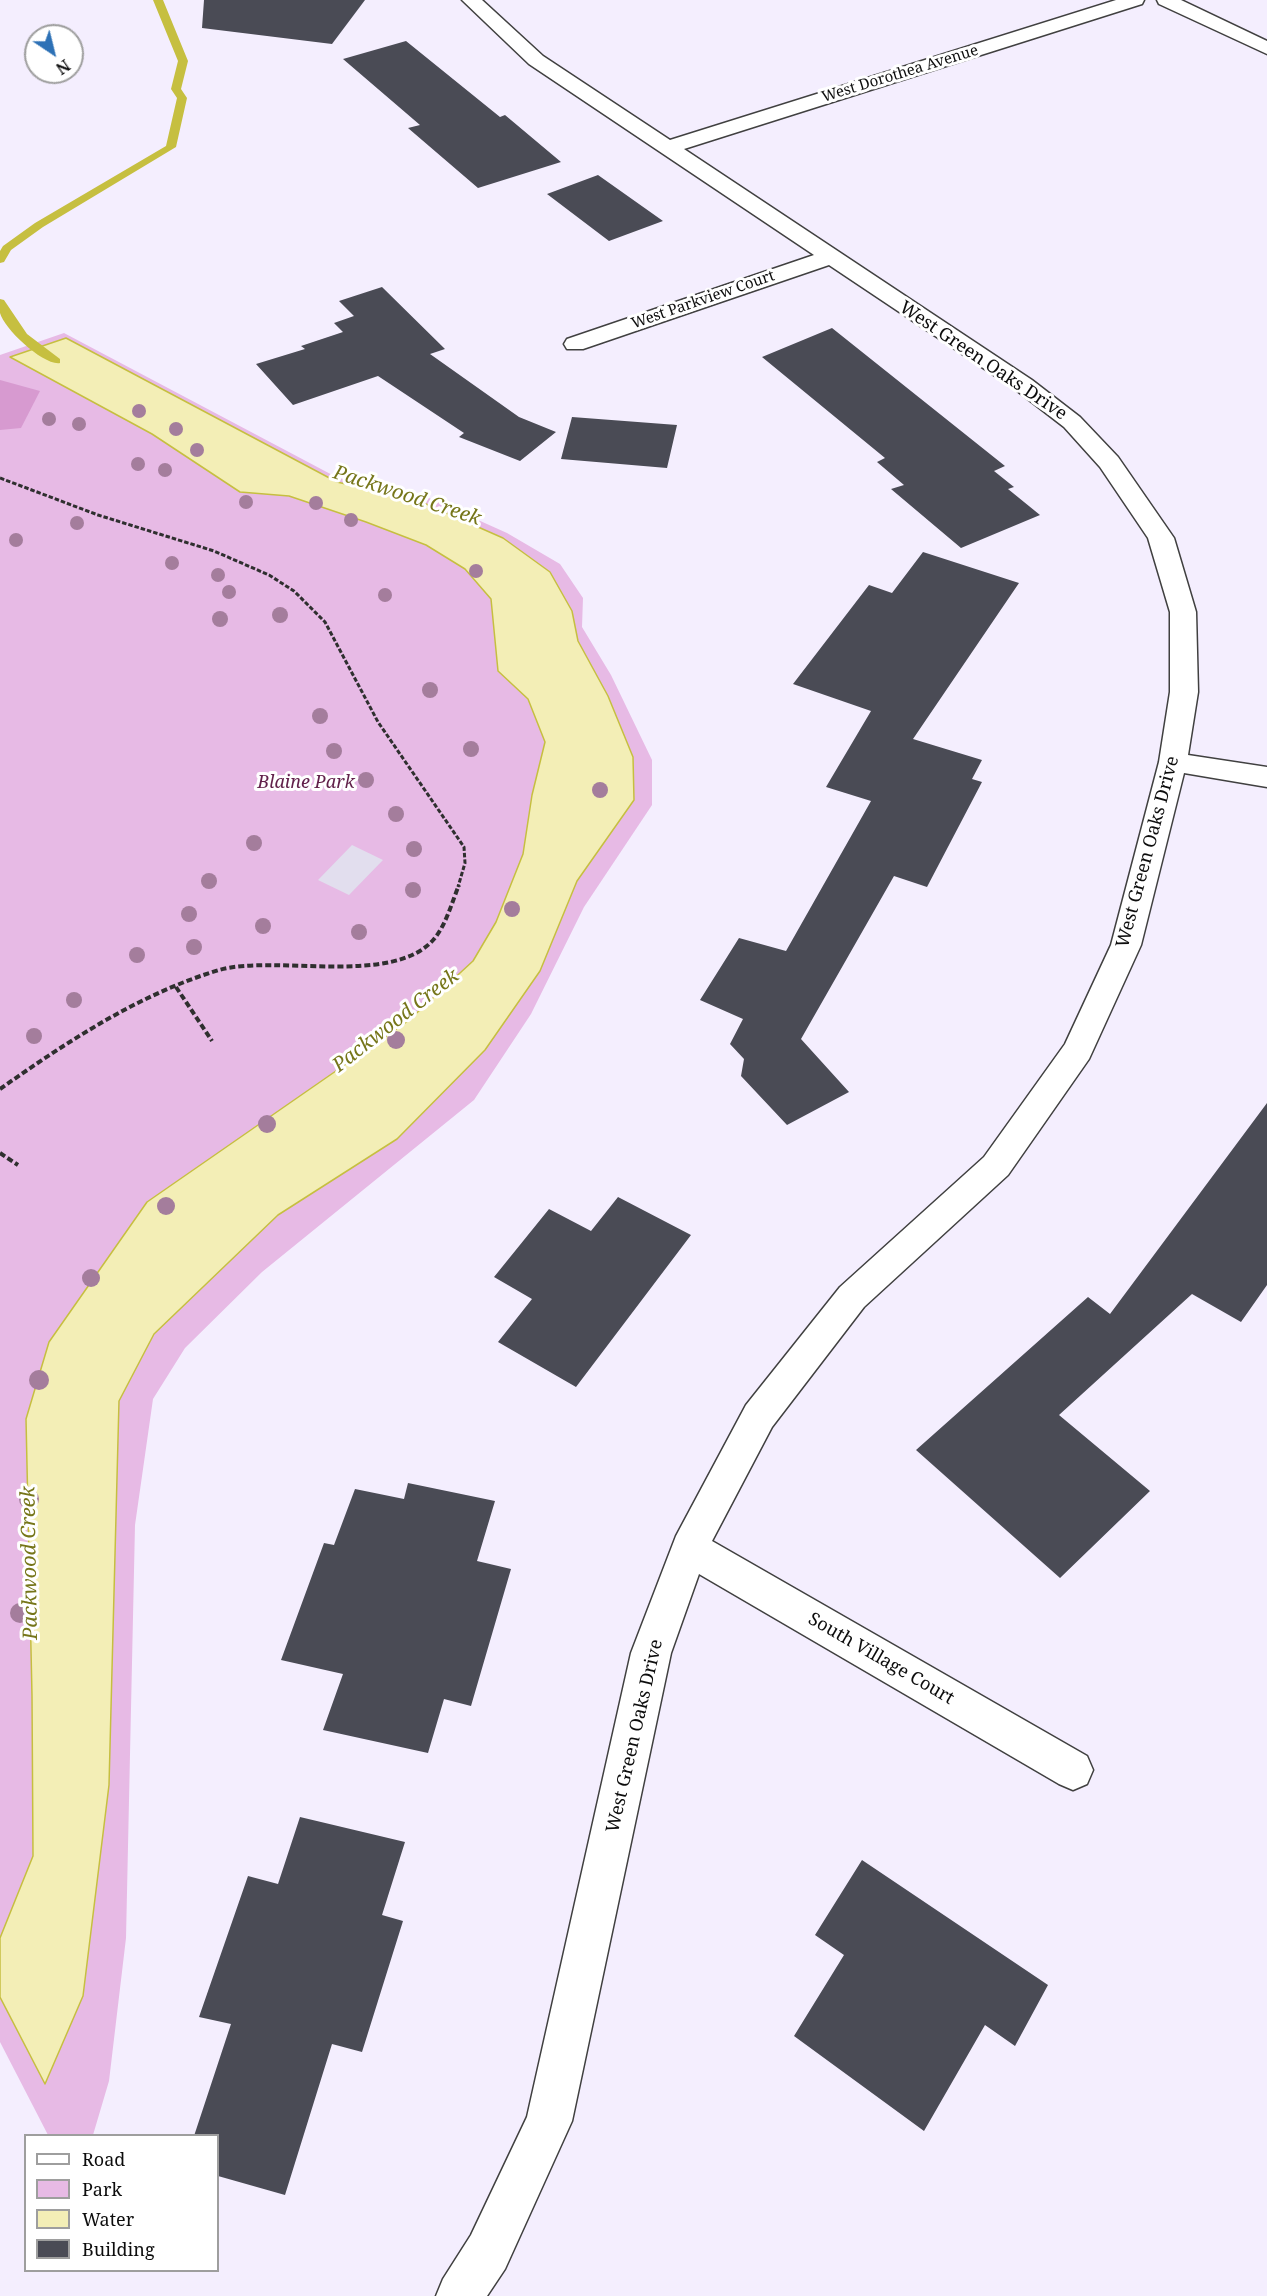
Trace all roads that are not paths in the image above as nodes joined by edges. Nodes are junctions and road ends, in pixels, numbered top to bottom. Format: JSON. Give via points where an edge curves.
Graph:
{"nodes":[{"id":1,"x":471,"y":0,"type":"edge"},
{"id":2,"x":1135,"y":0,"type":"edge"},
{"id":3,"x":1166,"y":0,"type":"edge"},
{"id":4,"x":1267,"y":48,"type":"edge"},
{"id":5,"x":666,"y":148,"type":"junction"},
{"id":6,"x":830,"y":257,"type":"junction"},
{"id":7,"x":575,"y":344,"type":"dead end"},
{"id":8,"x":1173,"y":762,"type":"junction"},
{"id":9,"x":1267,"y":777,"type":"edge"},
{"id":10,"x":689,"y":1548,"type":"junction"},
{"id":11,"x":1073,"y":1770,"type":"dead end"},
{"id":12,"x":460,"y":2296,"type":"edge"}],
"edges":[{"from":1,"to":5,"type":"street","name":"West Green Oaks Drive","via":[[536,60]]},
{"from":2,"to":5,"type":"street","name":"West Dorothea Avenue"},
{"from":3,"to":4,"type":"street"},
{"from":5,"to":6,"type":"street","name":"West Green Oaks Drive"},
{"from":6,"to":7,"type":"street","name":"West Parkview Court"},
{"from":6,"to":8,"type":"street","name":"West Green Oaks Drive","via":[[1024,385],[1072,422],[1115,471],[1161,538],[1183,612],[1184,692]]},
{"from":8,"to":9,"type":"street"},
{"from":8,"to":10,"type":"street","name":"West Green Oaks Drive","via":[[1126,945],[1078,1050],[996,1166],[852,1297],[816,1342],[759,1416]]},
{"from":10,"to":11,"type":"street","name":"South Village Court"},
{"from":10,"to":12,"type":"street","name":"West Green Oaks Drive","via":[[651,1653],[549,2121],[488,2252]]}]}
